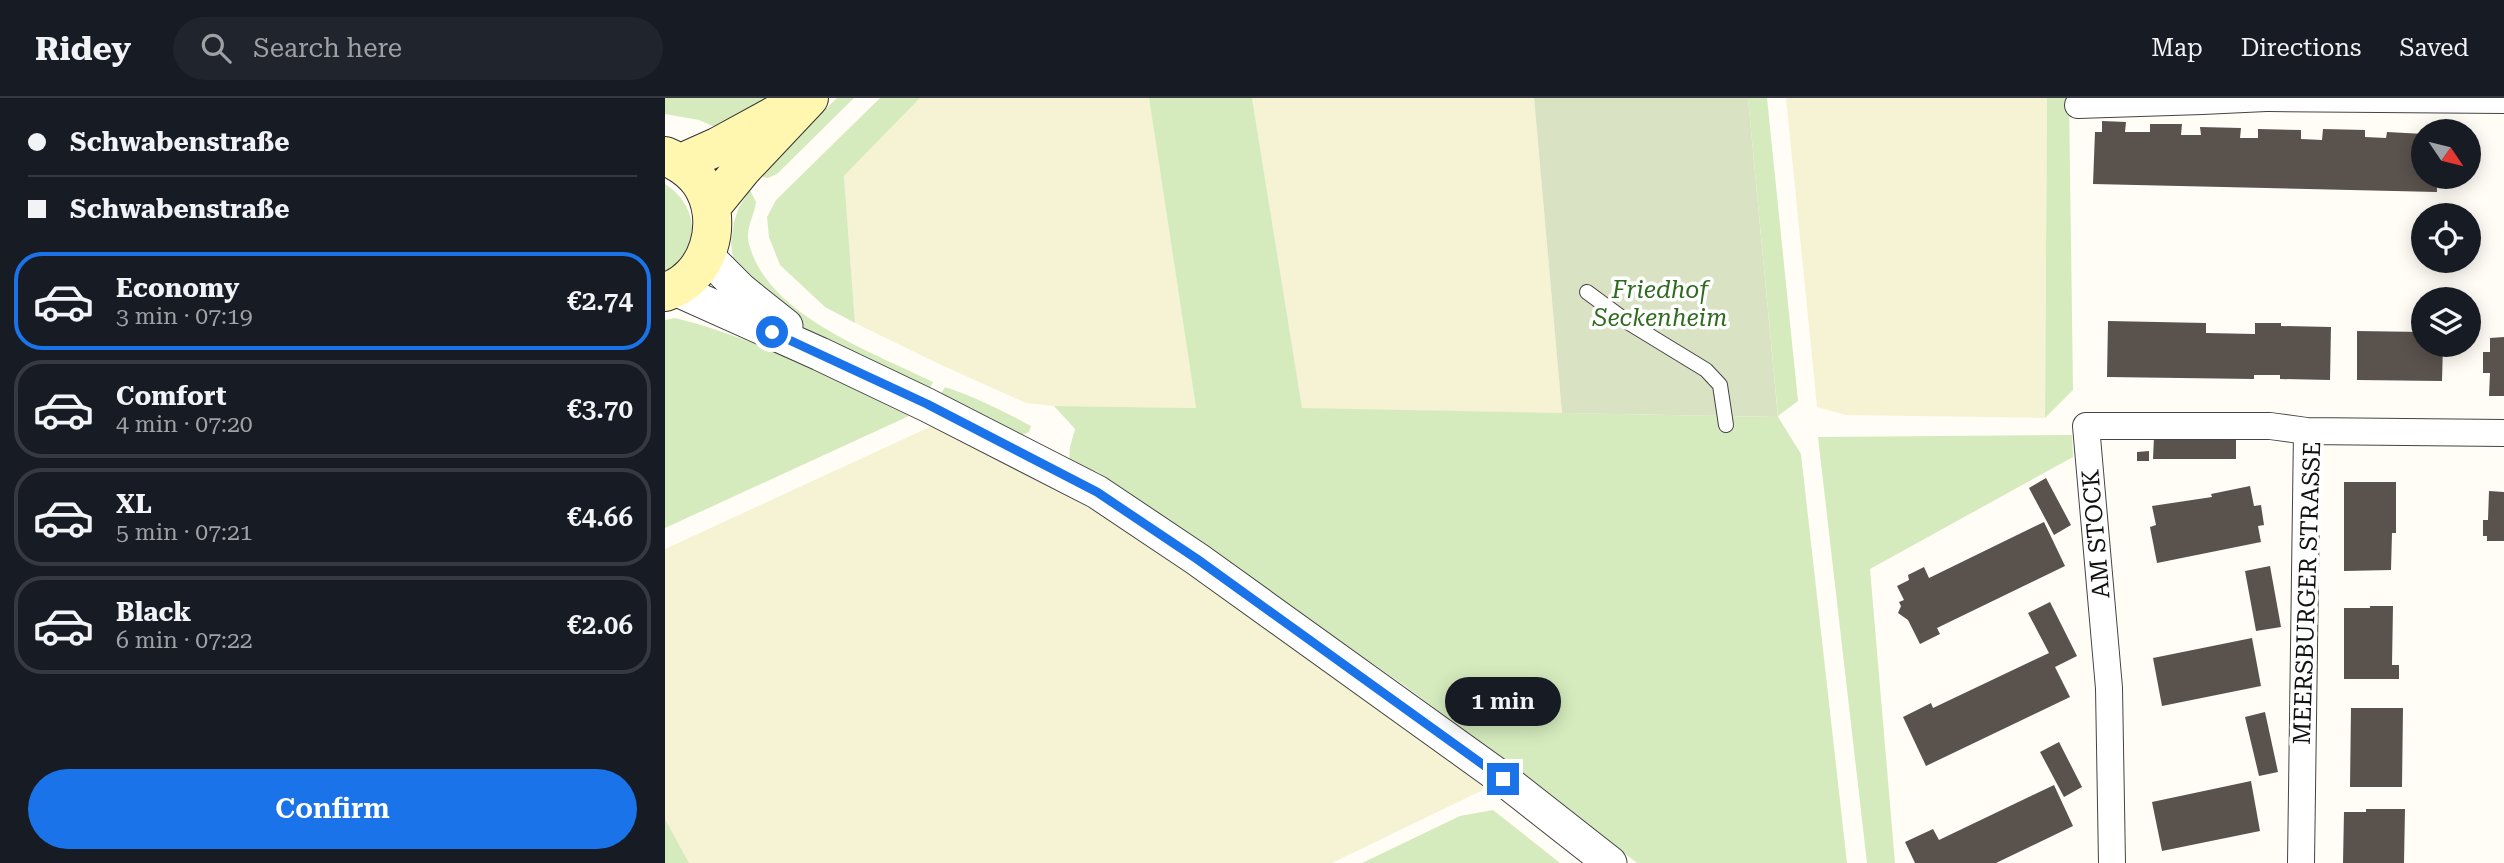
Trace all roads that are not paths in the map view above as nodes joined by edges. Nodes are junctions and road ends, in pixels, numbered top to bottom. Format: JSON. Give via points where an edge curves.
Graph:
{"nodes":[{"id":1,"x":809,"y":98,"type":"edge"},
{"id":2,"x":2268,"y":98,"type":"edge"},
{"id":3,"x":2202,"y":100,"type":"edge"},
{"id":4,"x":2504,"y":100,"type":"edge"},
{"id":5,"x":2078,"y":105,"type":"dead end"},
{"id":6,"x":673,"y":160,"type":"edge"},
{"id":7,"x":711,"y":206,"type":"junction"},
{"id":8,"x":706,"y":255,"type":"junction"},
{"id":9,"x":670,"y":291,"type":"edge"},
{"id":10,"x":1587,"y":292,"type":"dead end"},
{"id":11,"x":820,"y":354,"type":"junction"},
{"id":12,"x":1726,"y":425,"type":"dead end"},
{"id":13,"x":2307,"y":431,"type":"junction"},
{"id":14,"x":2504,"y":433,"type":"edge"},
{"id":15,"x":1610,"y":863,"type":"edge"},
{"id":16,"x":2112,"y":863,"type":"edge"},
{"id":17,"x":2301,"y":863,"type":"edge"}],
"edges":[{"from":1,"to":6,"type":"main road","via":[[719,146]]},
{"from":1,"to":7,"type":"main road"},
{"from":2,"to":3,"type":"street"},
{"from":2,"to":4,"type":"street"},
{"from":3,"to":5,"type":"street"},
{"from":6,"to":7,"type":"main road","via":[[700,183]]},
{"from":7,"to":8,"type":"main road","via":[[713,231]]},
{"from":8,"to":9,"type":"main road","via":[[693,275]]},
{"from":8,"to":11,"type":"street"},
{"from":9,"to":11,"type":"street"},
{"from":10,"to":12,"type":"lane","via":[[1706,370],[1720,385]]},
{"from":11,"to":15,"type":"street","via":[[1097,492],[1503,779]]},
{"from":13,"to":14,"type":"street","name":"MEERSBURGER STRASSE"},
{"from":13,"to":16,"type":"street","name":"AM STOCK","via":[[2270,426],[2086,426],[2109,688]]},
{"from":13,"to":17,"type":"street","name":"MEERSBURGER STRASSE"}]}
